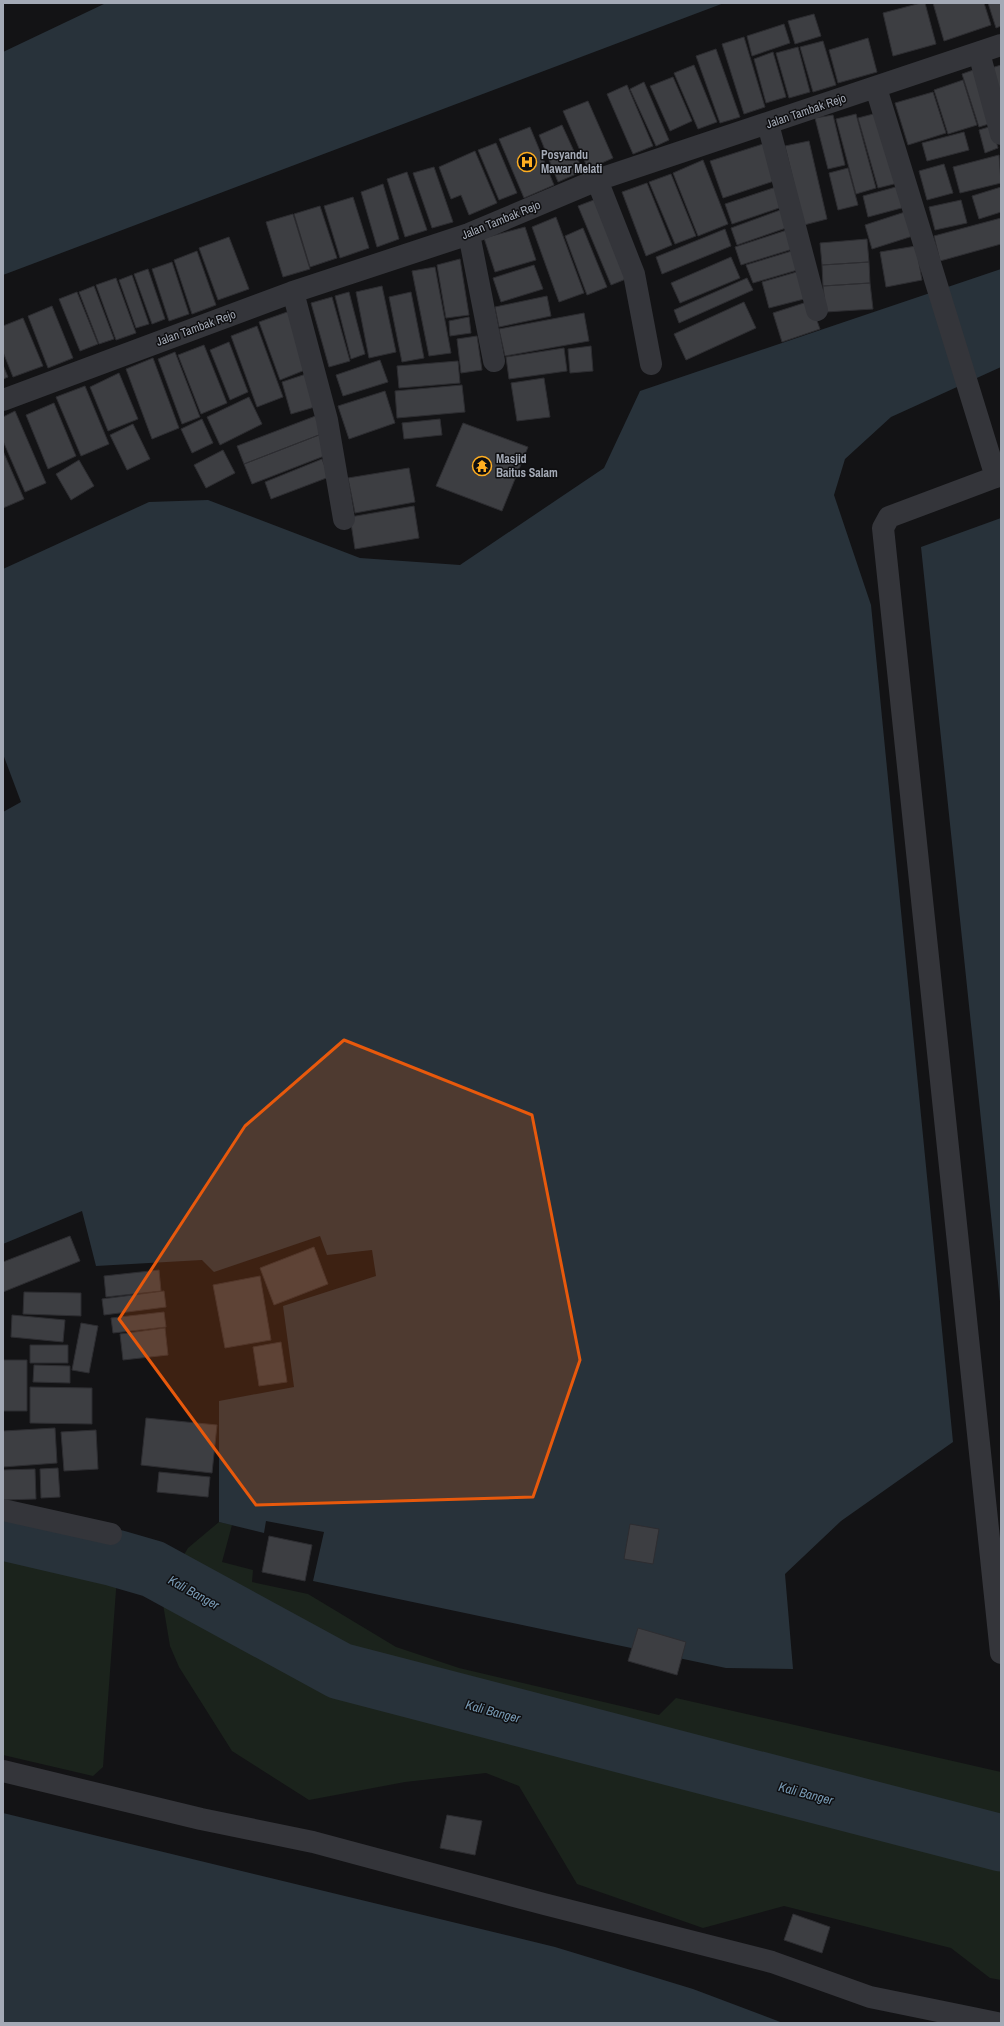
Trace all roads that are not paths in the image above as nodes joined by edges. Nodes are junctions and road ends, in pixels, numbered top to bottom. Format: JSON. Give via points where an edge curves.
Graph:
{"nodes":[{"id":1,"x":1001,"y":45,"type":"edge"},
{"id":2,"x":979,"y":53,"type":"junction"},
{"id":3,"x":876,"y":88,"type":"junction"},
{"id":4,"x":768,"y":124,"type":"junction"},
{"id":5,"x":1001,"y":134,"type":"edge"},
{"id":6,"x":597,"y":180,"type":"junction"},
{"id":7,"x":469,"y":234,"type":"junction"},
{"id":8,"x":294,"y":292,"type":"junction"},
{"id":9,"x":817,"y":310,"type":"dead end"},
{"id":10,"x":494,"y":361,"type":"dead end"},
{"id":11,"x":651,"y":364,"type":"dead end"},
{"id":12,"x":3,"y":400,"type":"edge"},
{"id":13,"x":996,"y":471,"type":"edge"},
{"id":14,"x":344,"y":519,"type":"dead end"},
{"id":15,"x":3,"y":1510,"type":"edge"},
{"id":16,"x":111,"y":1534,"type":"dead end"},
{"id":17,"x":1001,"y":1653,"type":"edge"},
{"id":18,"x":3,"y":1771,"type":"edge"},
{"id":19,"x":997,"y":2023,"type":"edge"}],
"edges":[{"from":1,"to":2,"type":"street","name":"Jalan Tambak Rejo"},
{"from":2,"to":3,"type":"street","name":"Jalan Tambak Rejo"},
{"from":2,"to":5,"type":"street"},
{"from":3,"to":4,"type":"street","name":"Jalan Tambak Rejo"},
{"from":3,"to":13,"type":"street"},
{"from":4,"to":6,"type":"street","name":"Jalan Tambak Rejo"},
{"from":4,"to":9,"type":"street"},
{"from":6,"to":7,"type":"street","name":"Jalan Tambak Rejo"},
{"from":6,"to":11,"type":"street","via":[[634,274]]},
{"from":7,"to":8,"type":"street","name":"Jalan Tambak Rejo"},
{"from":7,"to":10,"type":"street"},
{"from":8,"to":12,"type":"street","name":"Jalan Tambak Rejo"},
{"from":8,"to":14,"type":"street","via":[[328,420]]},
{"from":13,"to":17,"type":"street","via":[[889,516],[883,528]]},
{"from":15,"to":16,"type":"street"},
{"from":18,"to":19,"type":"street","via":[[201,1819],[313,1842],[772,1962],[870,1997]]}]}
